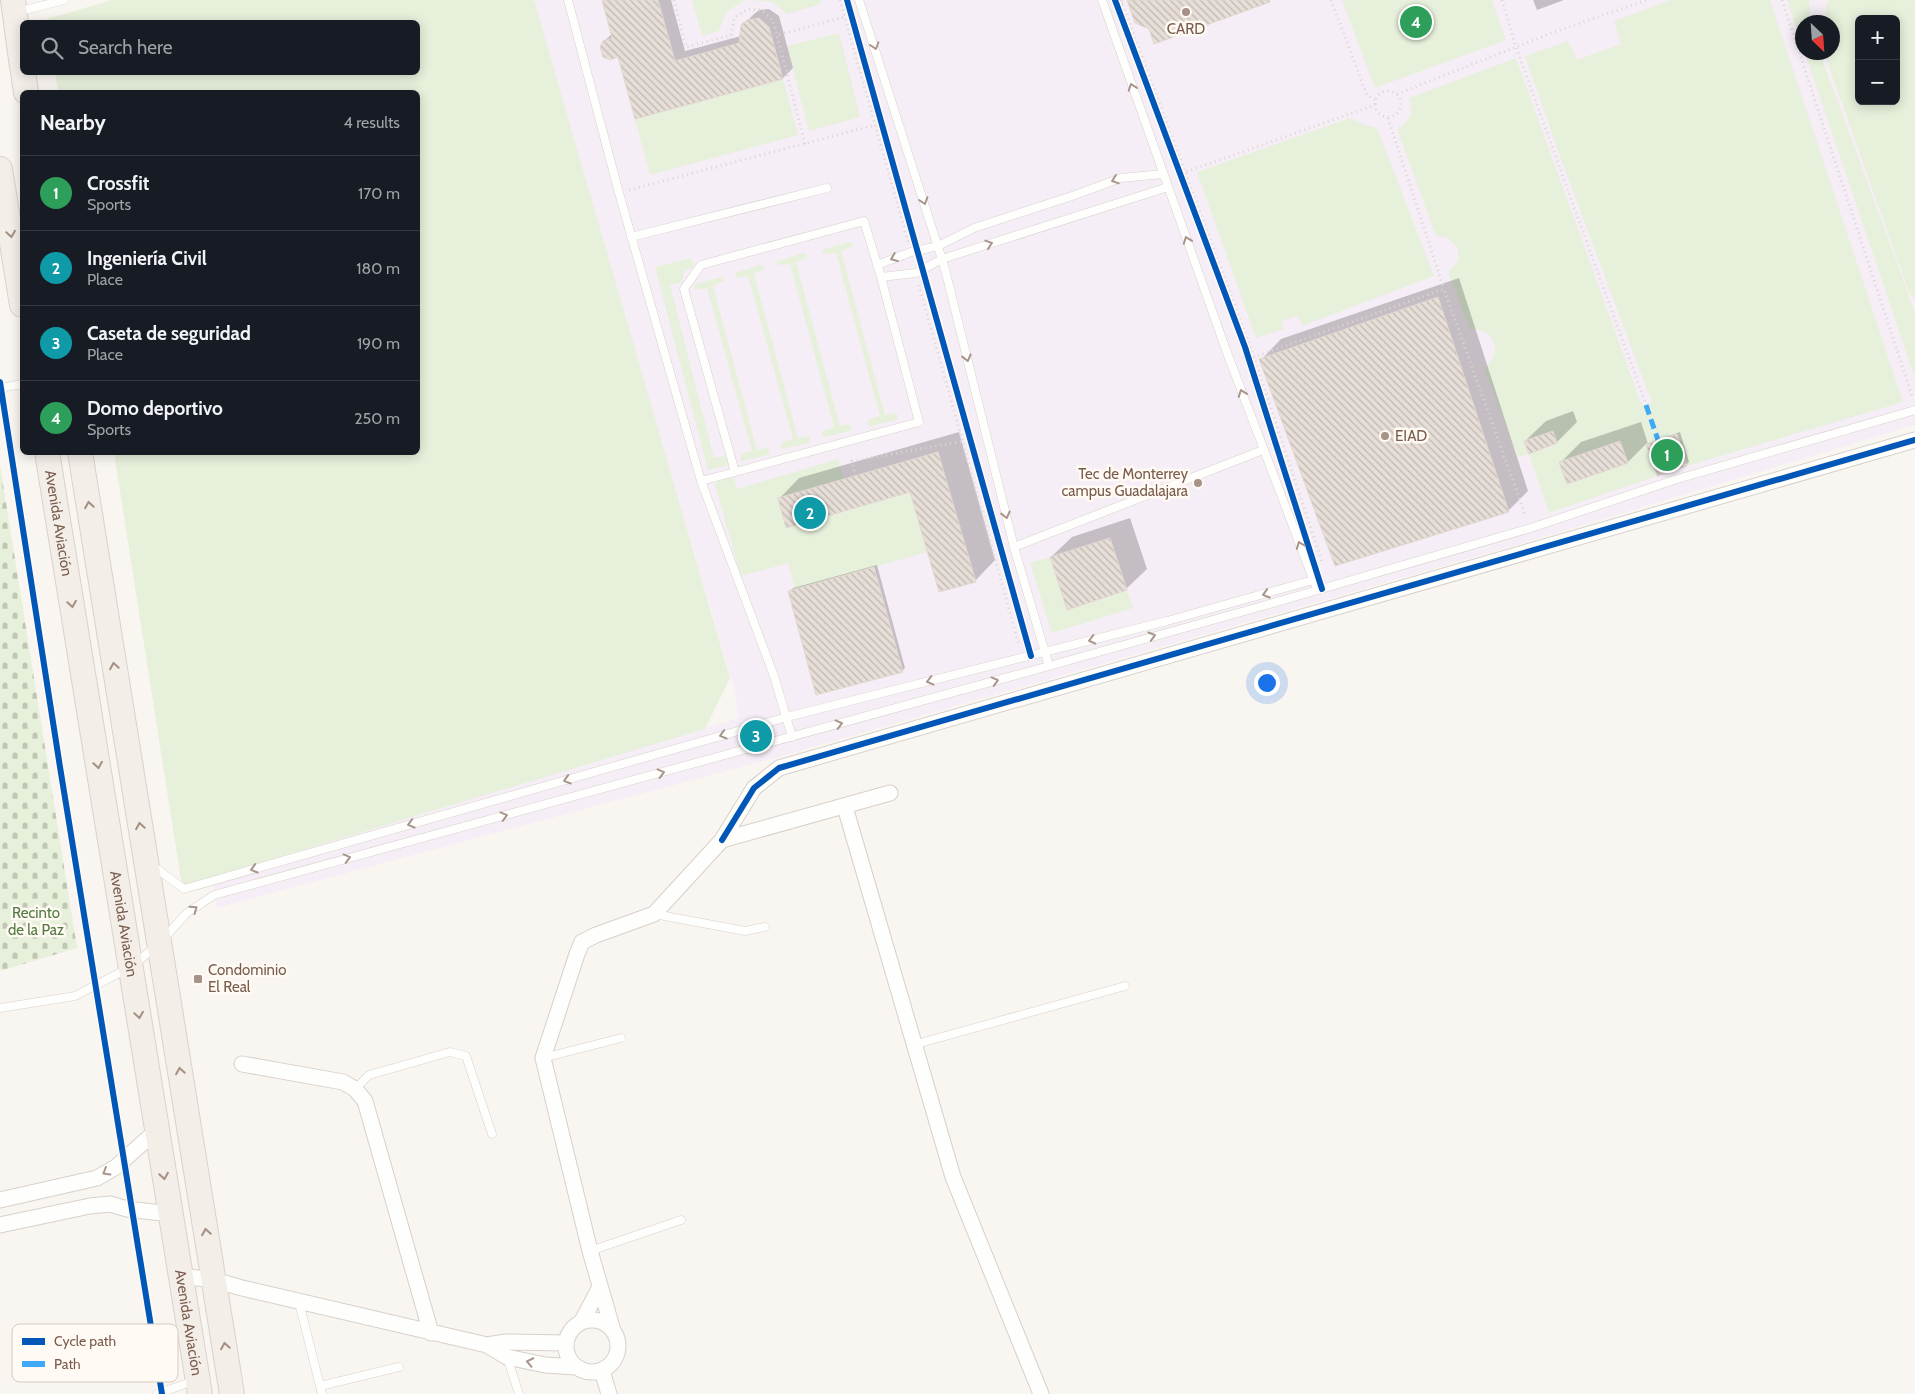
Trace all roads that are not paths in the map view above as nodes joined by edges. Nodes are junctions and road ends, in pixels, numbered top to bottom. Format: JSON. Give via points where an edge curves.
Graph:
{"nodes":[{"id":1,"x":64,"y":0,"type":"edge"},
{"id":2,"x":568,"y":0,"type":"edge"},
{"id":3,"x":859,"y":0,"type":"edge"},
{"id":4,"x":1102,"y":0,"type":"edge"},
{"id":5,"x":14,"y":6,"type":"edge"},
{"id":6,"x":20,"y":52,"type":"edge"},
{"id":7,"x":23,"y":75,"type":"edge"},
{"id":8,"x":26,"y":90,"type":"edge"},
{"id":9,"x":0,"y":169,"type":"edge"},
{"id":10,"x":1165,"y":180,"type":"junction"},
{"id":11,"x":827,"y":188,"type":"dead end"},
{"id":12,"x":631,"y":237,"type":"junction"},
{"id":13,"x":938,"y":246,"type":"junction"},
{"id":14,"x":942,"y":259,"type":"junction"},
{"id":15,"x":877,"y":265,"type":"junction"},
{"id":16,"x":881,"y":277,"type":"junction"},
{"id":17,"x":20,"y":293,"type":"edge"},
{"id":18,"x":20,"y":384,"type":"edge"},
{"id":19,"x":0,"y":388,"type":"edge"},
{"id":20,"x":1915,"y":410,"type":"edge"},
{"id":21,"x":1915,"y":440,"type":"edge"},
{"id":22,"x":1263,"y":450,"type":"junction"},
{"id":23,"x":47,"y":455,"type":"edge"},
{"id":24,"x":80,"y":455,"type":"edge"},
{"id":25,"x":735,"y":472,"type":"junction"},
{"id":26,"x":701,"y":481,"type":"junction"},
{"id":27,"x":1014,"y":547,"type":"junction"},
{"id":28,"x":1313,"y":580,"type":"junction"},
{"id":29,"x":1318,"y":590,"type":"junction"},
{"id":30,"x":1046,"y":652,"type":"junction"},
{"id":31,"x":1049,"y":666,"type":"junction"},
{"id":32,"x":787,"y":717,"type":"junction"},
{"id":33,"x":792,"y":737,"type":"junction"},
{"id":34,"x":890,"y":793,"type":"dead end"},
{"id":35,"x":845,"y":807,"type":"junction"},
{"id":36,"x":722,"y":840,"type":"junction"},
{"id":37,"x":146,"y":861,"type":"junction"},
{"id":38,"x":654,"y":914,"type":"junction"},
{"id":39,"x":765,"y":927,"type":"dead end"},
{"id":40,"x":160,"y":943,"type":"junction"},
{"id":41,"x":131,"y":967,"type":"junction"},
{"id":42,"x":1125,"y":986,"type":"dead end"},
{"id":43,"x":0,"y":1008,"type":"edge"},
{"id":44,"x":621,"y":1038,"type":"dead end"},
{"id":45,"x":913,"y":1044,"type":"junction"},
{"id":46,"x":543,"y":1058,"type":"junction"},
{"id":47,"x":242,"y":1064,"type":"dead end"},
{"id":48,"x":355,"y":1089,"type":"junction"},
{"id":49,"x":157,"y":1130,"type":"junction"},
{"id":50,"x":492,"y":1134,"type":"dead end"},
{"id":51,"x":60,"y":1187,"type":"junction"},
{"id":52,"x":0,"y":1200,"type":"edge"},
{"id":53,"x":64,"y":1211,"type":"junction"},
{"id":54,"x":170,"y":1214,"type":"junction"},
{"id":55,"x":681,"y":1220,"type":"dead end"},
{"id":56,"x":0,"y":1225,"type":"edge"},
{"id":57,"x":590,"y":1252,"type":"junction"},
{"id":58,"x":181,"y":1276,"type":"junction"},
{"id":59,"x":214,"y":1280,"type":"junction"},
{"id":60,"x":600,"y":1287,"type":"junction"},
{"id":61,"x":298,"y":1300,"type":"junction"},
{"id":62,"x":582,"y":1321,"type":"junction"},
{"id":63,"x":612,"y":1327,"type":"junction"},
{"id":64,"x":431,"y":1333,"type":"junction"},
{"id":65,"x":565,"y":1343,"type":"junction"},
{"id":66,"x":507,"y":1350,"type":"junction"},
{"id":67,"x":399,"y":1367,"type":"dead end"},
{"id":68,"x":576,"y":1368,"type":"junction"},
{"id":69,"x":602,"y":1370,"type":"junction"},
{"id":70,"x":199,"y":1387,"type":"edge"},
{"id":71,"x":321,"y":1390,"type":"edge"},
{"id":72,"x":157,"y":1394,"type":"edge"},
{"id":73,"x":232,"y":1394,"type":"edge"},
{"id":74,"x":519,"y":1394,"type":"edge"},
{"id":75,"x":610,"y":1394,"type":"edge"},
{"id":76,"x":1041,"y":1394,"type":"edge"}],
"edges":[{"from":1,"to":5,"type":"lane"},
{"from":2,"to":12,"type":"lane"},
{"from":3,"to":13,"type":"lane","one_way":true},
{"from":10,"to":4,"type":"lane","one_way":true},
{"from":5,"to":6,"type":"main road"},
{"from":7,"to":8,"type":"main road"},
{"from":9,"to":17,"type":"main road","one_way":true},
{"from":10,"to":13,"type":"lane","one_way":true,"via":[[1121,178],[974,228]]},
{"from":14,"to":10,"type":"lane","one_way":true},
{"from":22,"to":10,"type":"lane","one_way":true},
{"from":11,"to":12,"type":"lane"},
{"from":12,"to":26,"type":"lane"},
{"from":13,"to":14,"type":"lane"},
{"from":13,"to":15,"type":"lane","one_way":true},
{"from":14,"to":16,"type":"lane","via":[[919,271]]},
{"from":14,"to":27,"type":"lane","one_way":true},
{"from":15,"to":16,"type":"lane"},
{"from":15,"to":25,"type":"lane","via":[[864,221],[701,265],[684,288]]},
{"from":16,"to":25,"type":"lane","via":[[919,422]]},
{"from":18,"to":19,"type":"lane"},
{"from":20,"to":29,"type":"lane","via":[[1674,480],[1531,528]]},
{"from":21,"to":36,"type":"street","via":[[779,768],[754,788]]},
{"from":22,"to":27,"type":"lane"},
{"from":28,"to":22,"type":"lane","one_way":true},
{"from":23,"to":41,"type":"main road","name":"Avenida Aviación","one_way":true},
{"from":37,"to":24,"type":"main road","one_way":true},
{"from":25,"to":26,"type":"lane"},
{"from":26,"to":32,"type":"lane"},
{"from":27,"to":30,"type":"lane"},
{"from":28,"to":29,"type":"lane"},
{"from":28,"to":30,"type":"lane","one_way":true},
{"from":31,"to":29,"type":"lane","one_way":true},
{"from":30,"to":31,"type":"lane"},
{"from":30,"to":32,"type":"lane","one_way":true},
{"from":33,"to":31,"type":"lane","one_way":true},
{"from":32,"to":33,"type":"lane"},
{"from":32,"to":37,"type":"lane","one_way":true,"via":[[184,889]]},
{"from":40,"to":33,"type":"lane","one_way":true,"via":[[188,913],[214,895]]},
{"from":34,"to":35,"type":"street"},
{"from":35,"to":36,"type":"street"},
{"from":35,"to":45,"type":"street"},
{"from":36,"to":38,"type":"street"},
{"from":37,"to":40,"type":"main road"},
{"from":38,"to":39,"type":"lane","via":[[745,931]]},
{"from":38,"to":46,"type":"street","via":[[582,942]]},
{"from":40,"to":41,"type":"lane"},
{"from":59,"to":40,"type":"main road","one_way":true},
{"from":41,"to":43,"type":"lane","via":[[75,996]]},
{"from":41,"to":49,"type":"main road","name":"Avenida Aviación","one_way":true},
{"from":42,"to":45,"type":"lane"},
{"from":44,"to":46,"type":"lane"},
{"from":45,"to":76,"type":"street","via":[[953,1177]]},
{"from":46,"to":57,"type":"street"},
{"from":47,"to":48,"type":"street","via":[[343,1082]]},
{"from":48,"to":50,"type":"lane","via":[[369,1075],[450,1052],[466,1056]]},
{"from":48,"to":64,"type":"street","via":[[365,1101]]},
{"from":49,"to":51,"type":"street","one_way":true,"via":[[116,1167],[97,1178]]},
{"from":49,"to":54,"type":"main road","name":"Avenida Aviación","one_way":true},
{"from":51,"to":52,"type":"street"},
{"from":51,"to":53,"type":"street"},
{"from":53,"to":54,"type":"street","via":[[110,1204]]},
{"from":53,"to":56,"type":"street"},
{"from":54,"to":58,"type":"main road","name":"Avenida Aviación"},
{"from":55,"to":57,"type":"lane"},
{"from":57,"to":60,"type":"street"},
{"from":58,"to":59,"type":"street"},
{"from":58,"to":70,"type":"main road","name":"Avenida Aviación"},
{"from":59,"to":61,"type":"street"},
{"from":73,"to":59,"type":"main road","one_way":true},
{"from":60,"to":62,"type":"street"},
{"from":60,"to":63,"type":"street"},
{"from":61,"to":64,"type":"street"},
{"from":61,"to":71,"type":"lane"},
{"from":62,"to":63,"type":"street","via":[[595,1319]]},
{"from":62,"to":65,"type":"street","via":[[571,1330]]},
{"from":63,"to":69,"type":"street","via":[[617,1336],[618,1350],[613,1362]]},
{"from":64,"to":66,"type":"street"},
{"from":65,"to":66,"type":"street"},
{"from":65,"to":68,"type":"street","via":[[567,1356]]},
{"from":68,"to":66,"type":"street","one_way":true,"via":[[544,1365]]},
{"from":66,"to":74,"type":"lane"},
{"from":67,"to":71,"type":"lane"},
{"from":68,"to":69,"type":"street","via":[[588,1372]]},
{"from":69,"to":75,"type":"street"},
{"from":70,"to":72,"type":"lane"}]}
